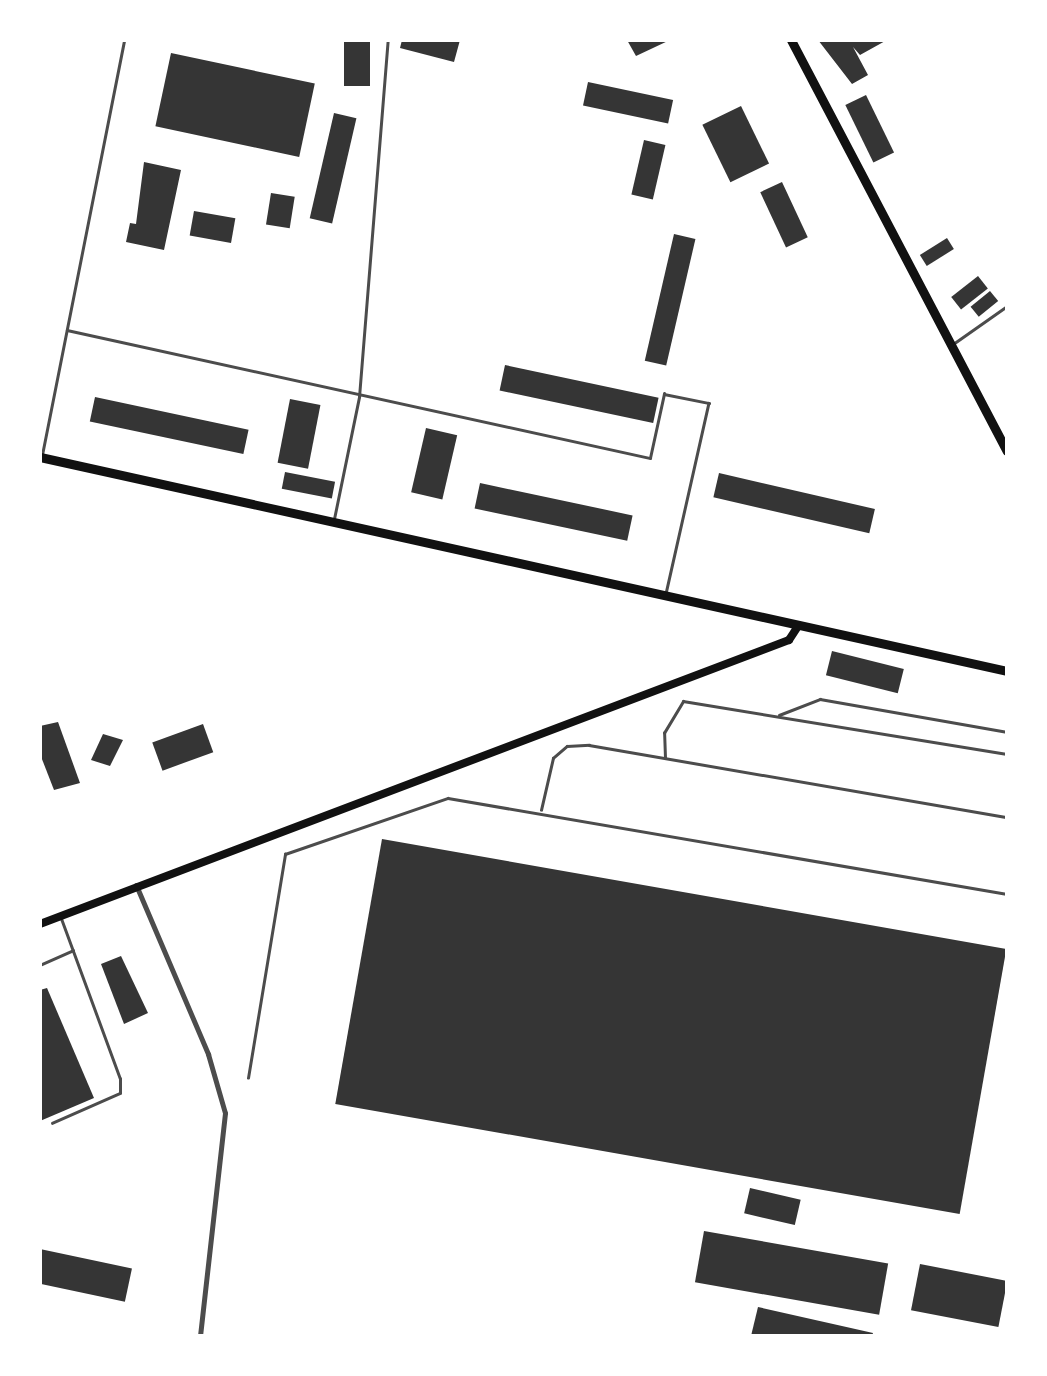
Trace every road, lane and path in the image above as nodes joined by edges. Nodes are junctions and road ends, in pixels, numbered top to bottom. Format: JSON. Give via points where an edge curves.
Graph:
{"nodes":[{"id":1,"x":124,"y":40,"type":"edge"},
{"id":2,"x":388,"y":40,"type":"edge"},
{"id":3,"x":791,"y":40,"type":"edge"},
{"id":4,"x":1007,"y":306,"type":"edge"},
{"id":5,"x":67,"y":330,"type":"junction"},
{"id":6,"x":948,"y":348,"type":"junction"},
{"id":7,"x":359,"y":397,"type":"junction"},
{"id":8,"x":1007,"y":451,"type":"edge"},
{"id":9,"x":41,"y":459,"type":"edge"},
{"id":10,"x":333,"y":523,"type":"junction"},
{"id":11,"x":666,"y":597,"type":"junction"},
{"id":12,"x":798,"y":626,"type":"junction"},
{"id":13,"x":1007,"y":671,"type":"edge"},
{"id":14,"x":779,"y":715,"type":"junction"},
{"id":15,"x":1007,"y":732,"type":"edge"},
{"id":16,"x":1007,"y":754,"type":"edge"},
{"id":17,"x":665,"y":758,"type":"junction"},
{"id":18,"x":541,"y":810,"type":"junction"},
{"id":19,"x":1007,"y":817,"type":"edge"},
{"id":20,"x":136,"y":885,"type":"junction"},
{"id":21,"x":1007,"y":894,"type":"edge"},
{"id":22,"x":60,"y":916,"type":"junction"},
{"id":23,"x":40,"y":924,"type":"edge"},
{"id":24,"x":73,"y":950,"type":"junction"},
{"id":25,"x":40,"y":965,"type":"edge"},
{"id":26,"x":248,"y":1078,"type":"dead end"},
{"id":27,"x":52,"y":1123,"type":"dead end"},
{"id":28,"x":200,"y":1336,"type":"edge"}],
"edges":[{"from":1,"to":5,"type":"lane"},
{"from":2,"to":7,"type":"lane"},
{"from":3,"to":6,"type":"main road"},
{"from":4,"to":6,"type":"lane"},
{"from":5,"to":7,"type":"lane"},
{"from":5,"to":9,"type":"lane"},
{"from":6,"to":8,"type":"main road"},
{"from":7,"to":10,"type":"lane"},
{"from":7,"to":11,"type":"lane","via":[[650,458],[664,394],[709,403]]},
{"from":9,"to":10,"type":"main road"},
{"from":10,"to":11,"type":"main road"},
{"from":11,"to":12,"type":"main road"},
{"from":12,"to":13,"type":"main road"},
{"from":12,"to":20,"type":"main road","via":[[789,640]]},
{"from":14,"to":15,"type":"lane","via":[[820,699]]},
{"from":14,"to":16,"type":"lane"},
{"from":14,"to":17,"type":"lane","via":[[683,701],[664,733]]},
{"from":17,"to":18,"type":"lane","via":[[568,746],[553,758]]},
{"from":17,"to":19,"type":"lane"},
{"from":18,"to":21,"type":"lane"},
{"from":18,"to":26,"type":"lane","via":[[448,798],[285,854]]},
{"from":20,"to":22,"type":"main road"},
{"from":20,"to":28,"type":"street","via":[[208,1054],[225,1113]]},
{"from":22,"to":23,"type":"main road"},
{"from":22,"to":24,"type":"lane"},
{"from":24,"to":25,"type":"lane"},
{"from":24,"to":27,"type":"lane","via":[[120,1079],[120,1093]]}]}
